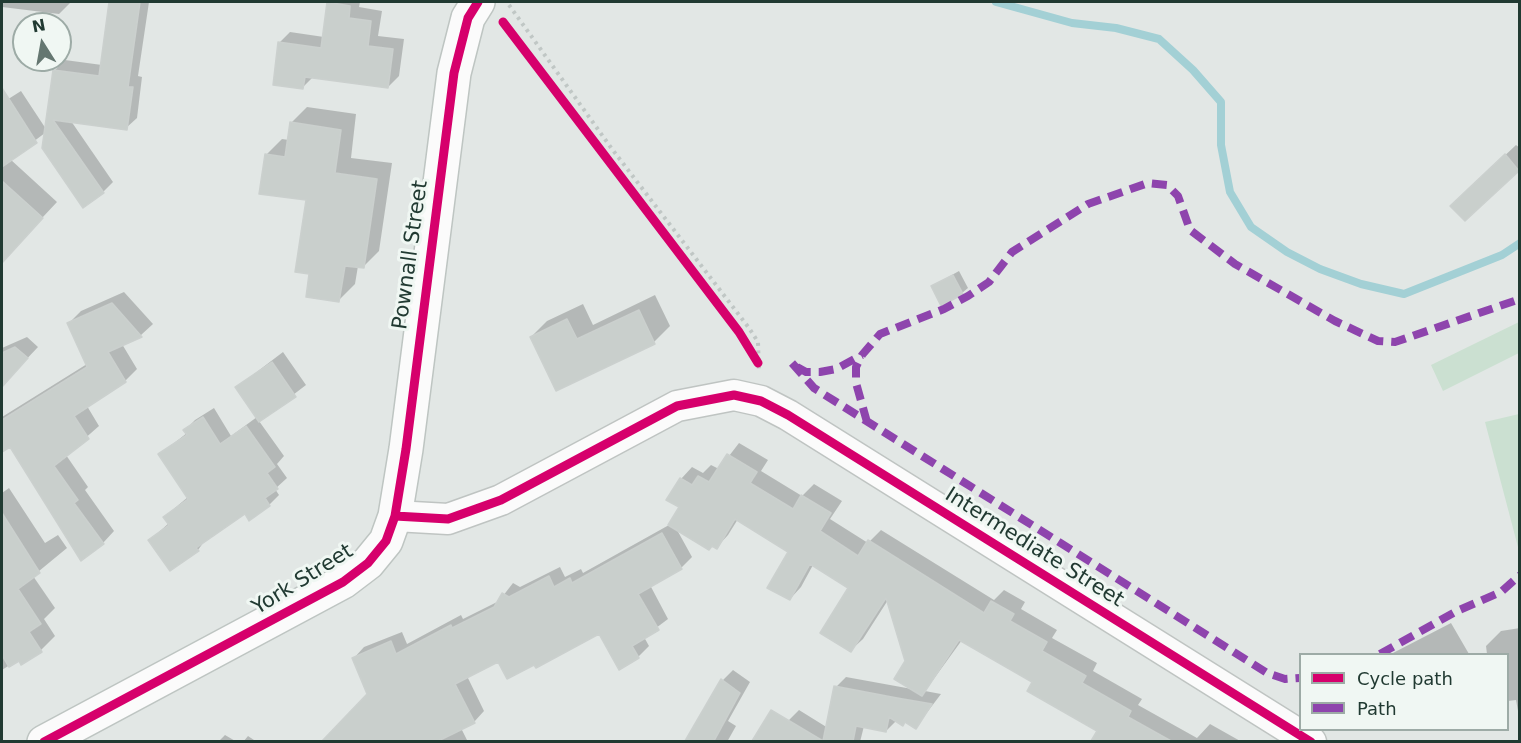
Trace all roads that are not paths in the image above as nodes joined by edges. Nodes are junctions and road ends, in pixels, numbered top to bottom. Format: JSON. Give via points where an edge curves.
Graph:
{"nodes":[{"id":1,"x":478,"y":2,"type":"edge"},
{"id":2,"x":395,"y":516,"type":"junction"},
{"id":3,"x":44,"y":741,"type":"edge"},
{"id":4,"x":1311,"y":741,"type":"edge"}],
"edges":[{"from":1,"to":2,"type":"street","name":"Pownall Street","via":[[468,18],[454,73]]},
{"from":2,"to":3,"type":"street","name":"York Street","via":[[386,542],[368,563],[343,582]]},
{"from":2,"to":4,"type":"street","name":"Intermediate Street","via":[[459,516],[501,500],[676,406],[747,398],[788,415]]}]}
